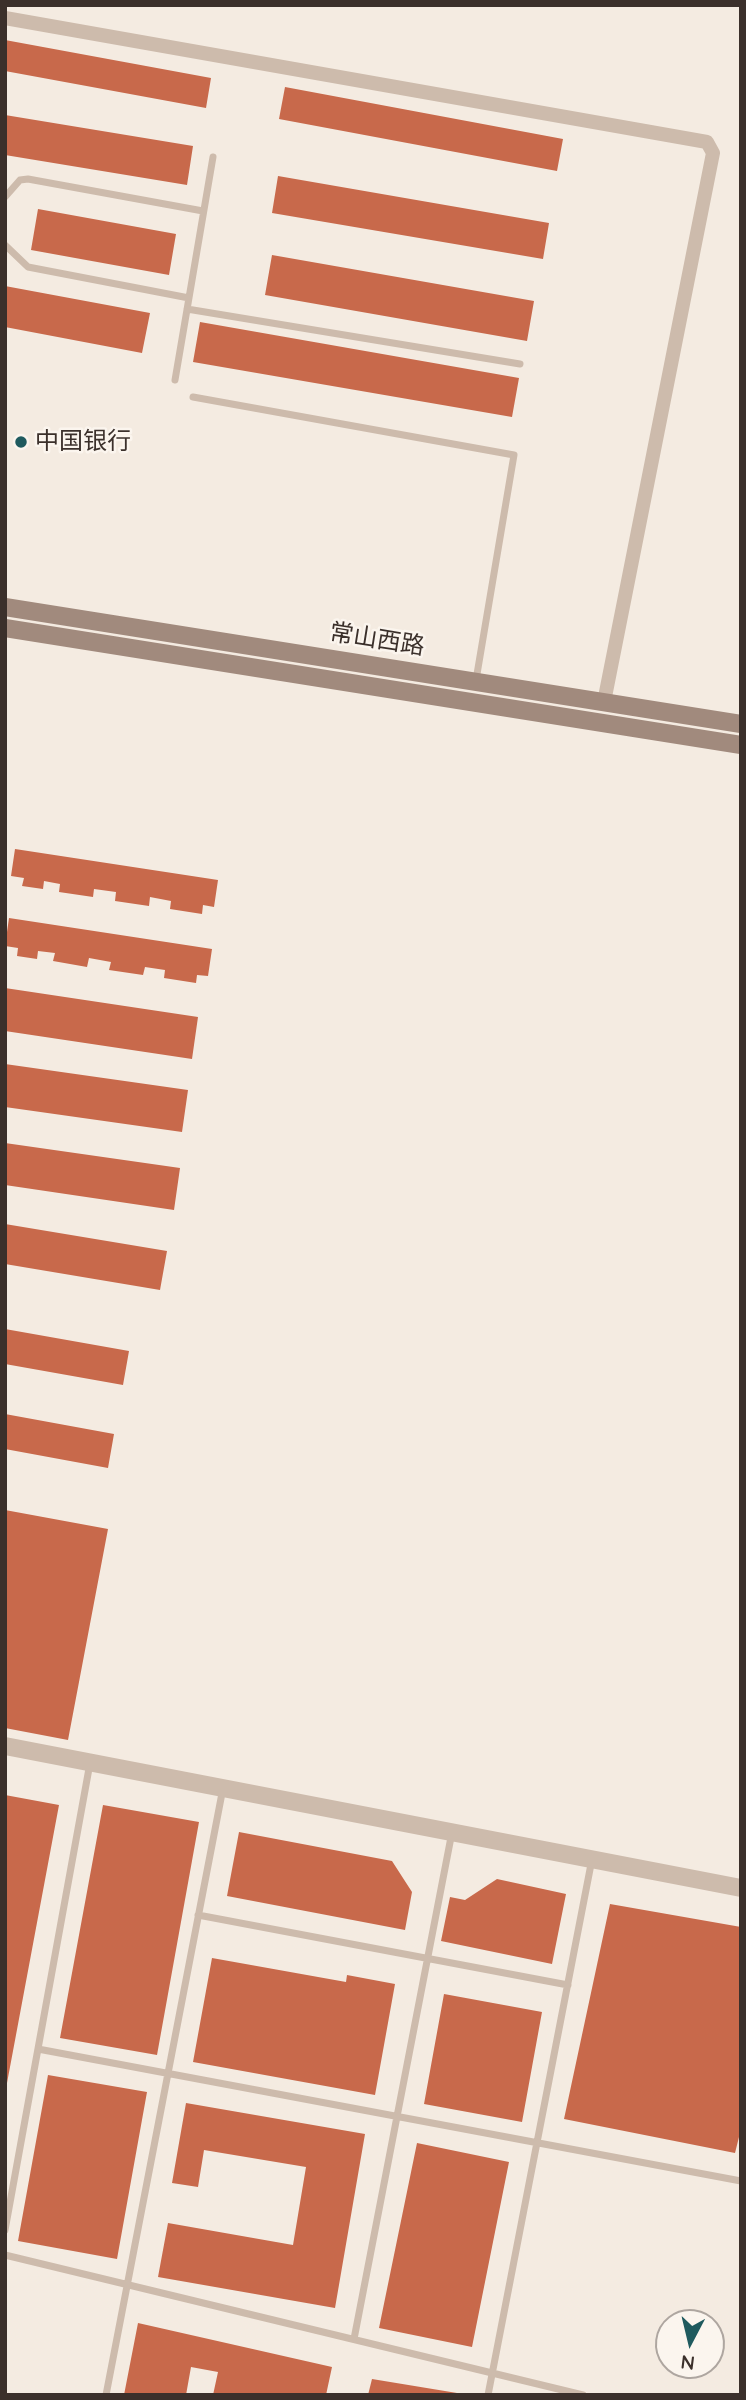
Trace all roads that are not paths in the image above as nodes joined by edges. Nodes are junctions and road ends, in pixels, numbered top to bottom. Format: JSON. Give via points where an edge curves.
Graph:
{"nodes":[{"id":1,"x":5,"y":18,"type":"edge"},
{"id":2,"x":213,"y":157,"type":"dead end"},
{"id":3,"x":5,"y":197,"type":"edge"},
{"id":4,"x":203,"y":211,"type":"junction"},
{"id":5,"x":5,"y":245,"type":"edge"},
{"id":6,"x":188,"y":298,"type":"junction"},
{"id":7,"x":187,"y":309,"type":"junction"},
{"id":8,"x":520,"y":363,"type":"dead end"},
{"id":9,"x":175,"y":380,"type":"dead end"},
{"id":10,"x":193,"y":397,"type":"dead end"},
{"id":11,"x":5,"y":607,"type":"edge"},
{"id":12,"x":5,"y":628,"type":"edge"},
{"id":13,"x":475,"y":681,"type":"junction"},
{"id":14,"x":604,"y":702,"type":"junction"},
{"id":15,"x":741,"y":724,"type":"edge"},
{"id":16,"x":741,"y":745,"type":"edge"},
{"id":17,"x":5,"y":1746,"type":"edge"},
{"id":18,"x":90,"y":1763,"type":"junction"},
{"id":19,"x":223,"y":1788,"type":"junction"},
{"id":20,"x":452,"y":1832,"type":"junction"},
{"id":21,"x":592,"y":1859,"type":"junction"},
{"id":22,"x":741,"y":1888,"type":"edge"},
{"id":23,"x":198,"y":1915,"type":"junction"},
{"id":24,"x":428,"y":1959,"type":"junction"},
{"id":25,"x":568,"y":1986,"type":"junction"},
{"id":26,"x":38,"y":2049,"type":"junction"},
{"id":27,"x":167,"y":2073,"type":"junction"},
{"id":28,"x":397,"y":2116,"type":"junction"},
{"id":29,"x":537,"y":2143,"type":"junction"},
{"id":30,"x":741,"y":2181,"type":"edge"},
{"id":31,"x":5,"y":2230,"type":"edge"},
{"id":32,"x":5,"y":2255,"type":"edge"},
{"id":33,"x":126,"y":2284,"type":"junction"},
{"id":34,"x":354,"y":2339,"type":"junction"},
{"id":35,"x":493,"y":2373,"type":"junction"},
{"id":36,"x":106,"y":2395,"type":"edge"},
{"id":37,"x":488,"y":2395,"type":"edge"},
{"id":38,"x":583,"y":2395,"type":"edge"}],
"edges":[{"from":1,"to":14,"type":"street","via":[[707,142],[713,153]]},
{"from":2,"to":4,"type":"lane"},
{"from":3,"to":4,"type":"lane","via":[[20,180],[28,179]]},
{"from":4,"to":6,"type":"lane"},
{"from":5,"to":6,"type":"lane","via":[[28,267]]},
{"from":6,"to":7,"type":"lane"},
{"from":7,"to":8,"type":"lane"},
{"from":7,"to":9,"type":"lane"},
{"from":10,"to":13,"type":"lane","via":[[514,455]]},
{"from":11,"to":13,"type":"main road","name":"常山西路"},
{"from":12,"to":16,"type":"main road","name":"常山西路"},
{"from":13,"to":14,"type":"main road","name":"常山西路"},
{"from":14,"to":15,"type":"main road","name":"常山西路"},
{"from":17,"to":18,"type":"street"},
{"from":18,"to":19,"type":"street"},
{"from":18,"to":26,"type":"lane"},
{"from":19,"to":20,"type":"street"},
{"from":19,"to":23,"type":"lane"},
{"from":20,"to":21,"type":"street"},
{"from":20,"to":24,"type":"lane"},
{"from":21,"to":22,"type":"street"},
{"from":21,"to":25,"type":"lane"},
{"from":23,"to":24,"type":"lane"},
{"from":23,"to":27,"type":"lane"},
{"from":24,"to":25,"type":"lane"},
{"from":24,"to":28,"type":"lane"},
{"from":25,"to":29,"type":"lane"},
{"from":26,"to":27,"type":"lane"},
{"from":26,"to":31,"type":"lane"},
{"from":27,"to":28,"type":"lane"},
{"from":27,"to":33,"type":"lane"},
{"from":28,"to":29,"type":"lane"},
{"from":28,"to":34,"type":"lane"},
{"from":29,"to":30,"type":"lane"},
{"from":29,"to":35,"type":"lane"},
{"from":32,"to":33,"type":"lane"},
{"from":33,"to":34,"type":"lane"},
{"from":33,"to":36,"type":"lane"},
{"from":34,"to":35,"type":"lane"},
{"from":35,"to":37,"type":"lane"},
{"from":35,"to":38,"type":"lane"}]}
